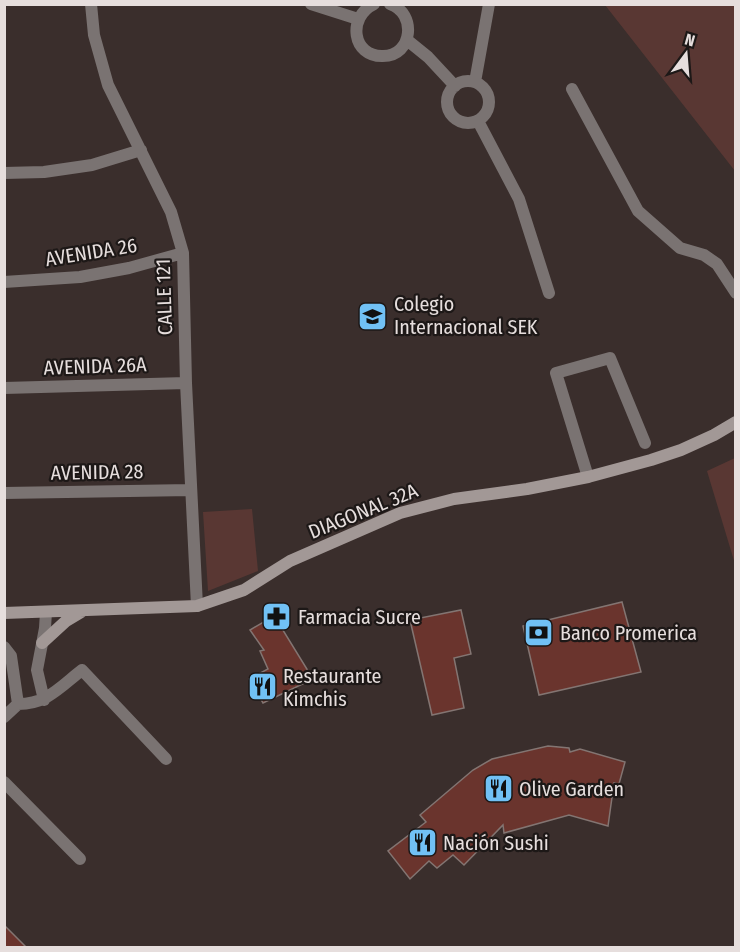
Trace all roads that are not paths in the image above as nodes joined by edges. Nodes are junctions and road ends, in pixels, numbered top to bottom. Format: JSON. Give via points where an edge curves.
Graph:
{"nodes":[{"id":1,"x":91,"y":4,"type":"edge"},
{"id":2,"x":311,"y":4,"type":"edge"},
{"id":3,"x":374,"y":4,"type":"edge"},
{"id":4,"x":390,"y":4,"type":"edge"},
{"id":5,"x":489,"y":4,"type":"edge"},
{"id":6,"x":358,"y":19,"type":"junction"},
{"id":7,"x":407,"y":40,"type":"junction"},
{"id":8,"x":475,"y":82,"type":"junction"},
{"id":9,"x":455,"y":86,"type":"junction"},
{"id":10,"x":572,"y":89,"type":"dead end"},
{"id":11,"x":478,"y":121,"type":"junction"},
{"id":12,"x":141,"y":150,"type":"junction"},
{"id":13,"x":4,"y":173,"type":"edge"},
{"id":14,"x":183,"y":253,"type":"junction"},
{"id":15,"x":4,"y":282,"type":"edge"},
{"id":16,"x":549,"y":293,"type":"dead end"},
{"id":17,"x":735,"y":293,"type":"edge"},
{"id":18,"x":186,"y":383,"type":"junction"},
{"id":19,"x":4,"y":388,"type":"edge"},
{"id":20,"x":735,"y":422,"type":"edge"},
{"id":21,"x":645,"y":443,"type":"dead end"},
{"id":22,"x":588,"y":477,"type":"junction"},
{"id":23,"x":191,"y":490,"type":"junction"},
{"id":24,"x":4,"y":494,"type":"edge"},
{"id":25,"x":197,"y":606,"type":"junction"},
{"id":26,"x":84,"y":610,"type":"junction"},
{"id":27,"x":46,"y":612,"type":"junction"},
{"id":28,"x":4,"y":613,"type":"edge"},
{"id":29,"x":42,"y":643,"type":"junction"},
{"id":30,"x":4,"y":647,"type":"edge"},
{"id":31,"x":44,"y":700,"type":"junction"},
{"id":32,"x":18,"y":704,"type":"junction"},
{"id":33,"x":4,"y":717,"type":"edge"},
{"id":34,"x":166,"y":759,"type":"dead end"},
{"id":35,"x":4,"y":782,"type":"edge"},
{"id":36,"x":80,"y":860,"type":"dead end"}],
"edges":[{"from":1,"to":12,"type":"street","name":"CALLE 121","via":[[94,35],[108,85]]},
{"from":2,"to":6,"type":"street"},
{"from":3,"to":6,"type":"street"},
{"from":4,"to":7,"type":"street","via":[[402,11],[407,20]]},
{"from":5,"to":8,"type":"street"},
{"from":6,"to":7,"type":"street","via":[[357,39],[371,54],[392,55]]},
{"from":7,"to":9,"type":"street"},
{"from":8,"to":9,"type":"street"},
{"from":8,"to":11,"type":"street","via":[[482,86],[489,100],[488,109]]},
{"from":9,"to":11,"type":"street","via":[[448,98],[453,116],[465,123]]},
{"from":10,"to":17,"type":"street","via":[[638,211],[680,248],[704,255],[717,264]]},
{"from":11,"to":16,"type":"street","via":[[519,199]]},
{"from":12,"to":13,"type":"street","via":[[92,165]]},
{"from":12,"to":14,"type":"street","name":"CALLE 121","via":[[171,212]]},
{"from":14,"to":15,"type":"street","name":"AVENIDA 26","via":[[81,277]]},
{"from":14,"to":18,"type":"street","name":"CALLE 121"},
{"from":18,"to":19,"type":"street","name":"AVENIDA 26A"},
{"from":18,"to":23,"type":"street","name":"CALLE 121"},
{"from":20,"to":22,"type":"street","name":"DIAGONAL 32A","via":[[681,450]]},
{"from":21,"to":22,"type":"street","via":[[610,358],[556,373]]},
{"from":22,"to":25,"type":"street","name":"DIAGONAL 32A","via":[[454,499],[400,513],[290,561],[244,590]]},
{"from":23,"to":24,"type":"street","name":"AVENIDA 28"},
{"from":23,"to":25,"type":"street","name":"CALLE 121"},
{"from":25,"to":26,"type":"street","name":"DIAGONAL 32A"},
{"from":26,"to":27,"type":"street","name":"DIAGONAL 32A"},
{"from":26,"to":29,"type":"street"},
{"from":27,"to":28,"type":"street","name":"DIAGONAL 32A"},
{"from":27,"to":29,"type":"street"},
{"from":29,"to":31,"type":"street","via":[[37,670]]},
{"from":30,"to":32,"type":"street","via":[[11,656]]},
{"from":31,"to":32,"type":"street"},
{"from":31,"to":34,"type":"street","via":[[81,670]]},
{"from":32,"to":33,"type":"street"},
{"from":35,"to":36,"type":"street"}]}
